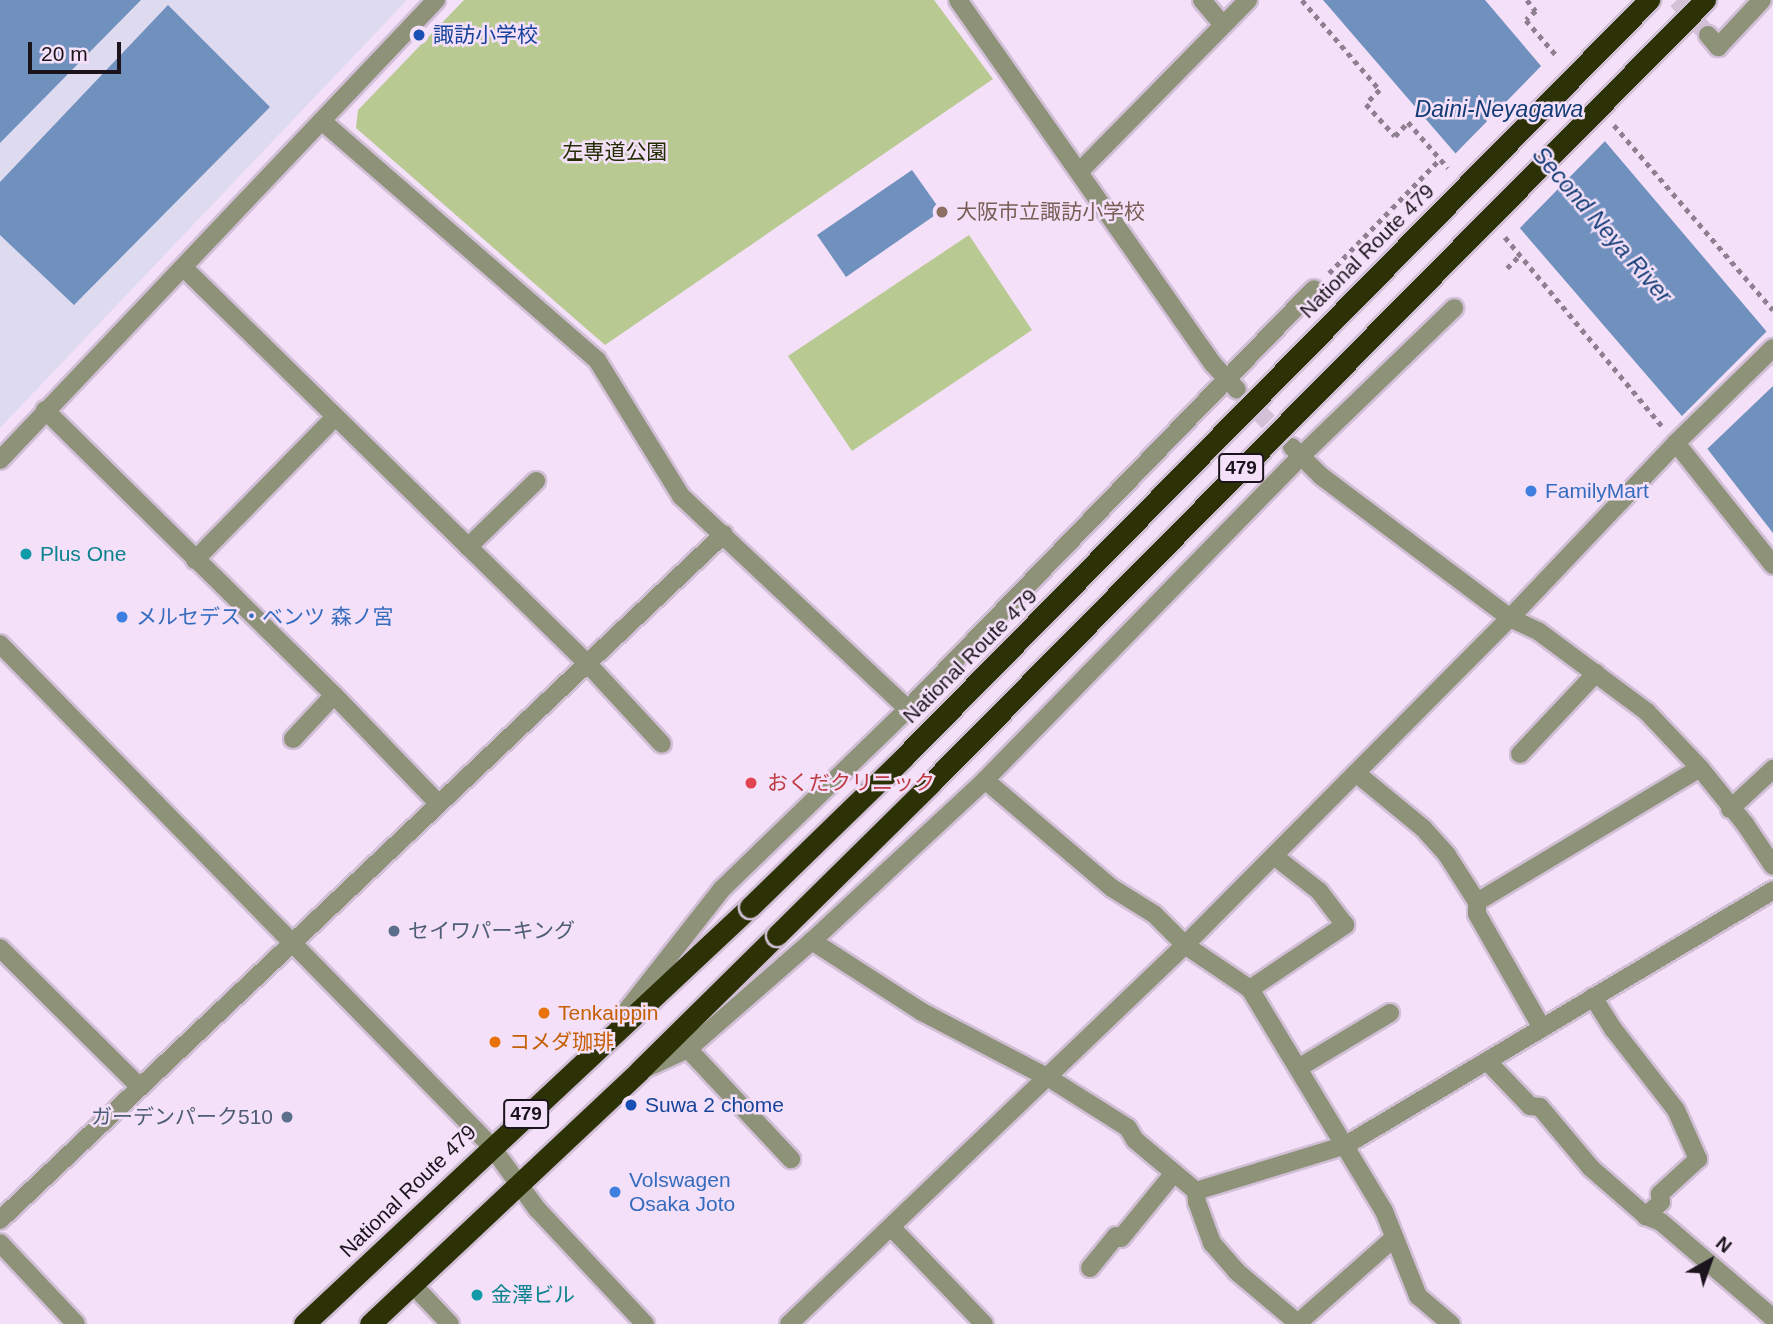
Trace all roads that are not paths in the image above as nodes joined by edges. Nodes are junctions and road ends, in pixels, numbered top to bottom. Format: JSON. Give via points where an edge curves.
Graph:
{"nodes":[{"id":1,"x":436,"y":0,"type":"edge"},
{"id":2,"x":958,"y":0,"type":"edge"},
{"id":3,"x":1202,"y":0,"type":"edge"},
{"id":4,"x":1248,"y":0,"type":"edge"},
{"id":5,"x":1649,"y":0,"type":"edge"},
{"id":6,"x":1705,"y":0,"type":"edge"},
{"id":7,"x":1762,"y":0,"type":"edge"},
{"id":8,"x":1222,"y":24,"type":"junction"},
{"id":9,"x":1708,"y":35,"type":"dead end"},
{"id":10,"x":322,"y":121,"type":"junction"},
{"id":11,"x":1080,"y":171,"type":"junction"},
{"id":12,"x":184,"y":268,"type":"junction"},
{"id":13,"x":1314,"y":289,"type":"road end"},
{"id":14,"x":1454,"y":308,"type":"dead end"},
{"id":15,"x":1773,"y":348,"type":"edge"},
{"id":16,"x":1232,"y":386,"type":"junction"},
{"id":17,"x":46,"y":410,"type":"junction"},
{"id":18,"x":335,"y":417,"type":"junction"},
{"id":19,"x":1681,"y":439,"type":"junction"},
{"id":20,"x":1297,"y":452,"type":"junction"},
{"id":21,"x":0,"y":460,"type":"edge"},
{"id":22,"x":536,"y":481,"type":"dead end"},
{"id":23,"x":724,"y":534,"type":"junction"},
{"id":24,"x":468,"y":547,"type":"junction"},
{"id":25,"x":195,"y":559,"type":"junction"},
{"id":26,"x":1773,"y":565,"type":"edge"},
{"id":27,"x":1510,"y":618,"type":"junction"},
{"id":28,"x":0,"y":644,"type":"edge"},
{"id":29,"x":587,"y":663,"type":"junction"},
{"id":30,"x":1596,"y":673,"type":"junction"},
{"id":31,"x":334,"y":695,"type":"junction"},
{"id":32,"x":908,"y":709,"type":"junction"},
{"id":33,"x":293,"y":739,"type":"dead end"},
{"id":34,"x":662,"y":744,"type":"dead end"},
{"id":35,"x":1520,"y":754,"type":"dead end"},
{"id":36,"x":1700,"y":768,"type":"junction"},
{"id":37,"x":1773,"y":769,"type":"edge"},
{"id":38,"x":1356,"y":773,"type":"junction"},
{"id":39,"x":985,"y":780,"type":"junction"},
{"id":40,"x":439,"y":804,"type":"junction"},
{"id":41,"x":1730,"y":809,"type":"junction"},
{"id":42,"x":1274,"y":856,"type":"junction"},
{"id":43,"x":1773,"y":866,"type":"edge"},
{"id":44,"x":1773,"y":890,"type":"edge"},
{"id":45,"x":1477,"y":902,"type":"junction"},
{"id":46,"x":812,"y":941,"type":"junction"},
{"id":47,"x":292,"y":943,"type":"junction"},
{"id":48,"x":1185,"y":945,"type":"junction"},
{"id":49,"x":0,"y":948,"type":"edge"},
{"id":50,"x":1250,"y":989,"type":"junction"},
{"id":51,"x":1594,"y":997,"type":"junction"},
{"id":52,"x":1390,"y":1013,"type":"dead end"},
{"id":53,"x":1541,"y":1026,"type":"junction"},
{"id":54,"x":600,"y":1044,"type":"junction"},
{"id":55,"x":688,"y":1049,"type":"junction"},
{"id":56,"x":1487,"y":1061,"type":"junction"},
{"id":57,"x":1300,"y":1067,"type":"junction"},
{"id":58,"x":639,"y":1071,"type":"junction"},
{"id":59,"x":1049,"y":1078,"type":"junction"},
{"id":60,"x":140,"y":1087,"type":"junction"},
{"id":61,"x":1346,"y":1144,"type":"junction"},
{"id":62,"x":491,"y":1146,"type":"junction"},
{"id":63,"x":791,"y":1159,"type":"dead end"},
{"id":64,"x":1174,"y":1173,"type":"junction"},
{"id":65,"x":520,"y":1185,"type":"junction"},
{"id":66,"x":1196,"y":1191,"type":"junction"},
{"id":67,"x":1646,"y":1216,"type":"junction"},
{"id":68,"x":0,"y":1220,"type":"edge"},
{"id":69,"x":892,"y":1228,"type":"junction"},
{"id":70,"x":1393,"y":1239,"type":"junction"},
{"id":71,"x":0,"y":1243,"type":"edge"},
{"id":72,"x":1090,"y":1268,"type":"dead end"},
{"id":73,"x":412,"y":1284,"type":"junction"},
{"id":74,"x":1773,"y":1317,"type":"edge"},
{"id":75,"x":76,"y":1324,"type":"edge"},
{"id":76,"x":304,"y":1324,"type":"edge"},
{"id":77,"x":370,"y":1324,"type":"edge"},
{"id":78,"x":450,"y":1324,"type":"edge"},
{"id":79,"x":645,"y":1324,"type":"edge"},
{"id":80,"x":789,"y":1324,"type":"edge"},
{"id":81,"x":984,"y":1324,"type":"edge"},
{"id":82,"x":1298,"y":1324,"type":"edge"},
{"id":83,"x":1451,"y":1324,"type":"edge"},
{"id":84,"x":1762,"y":1324,"type":"edge"}],
"edges":[{"from":1,"to":10,"type":"street"},
{"from":2,"to":11,"type":"street"},
{"from":3,"to":8,"type":"street"},
{"from":4,"to":8,"type":"street"},
{"from":5,"to":54,"type":"highway","name":"National Route 479","number":"479","bridge":true,"via":[[903,758]]},
{"from":6,"to":58,"type":"highway","number":"479","bridge":true,"via":[[931,783]]},
{"from":7,"to":9,"type":"street","via":[[1718,47]]},
{"from":8,"to":11,"type":"street"},
{"from":10,"to":12,"type":"street"},
{"from":10,"to":23,"type":"street","via":[[597,360],[681,496]]},
{"from":11,"to":16,"type":"street"},
{"from":12,"to":17,"type":"street"},
{"from":12,"to":18,"type":"street"},
{"from":13,"to":16,"type":"street"},
{"from":14,"to":20,"type":"street"},
{"from":15,"to":19,"type":"street"},
{"from":16,"to":32,"type":"street"},
{"from":17,"to":21,"type":"street"},
{"from":17,"to":25,"type":"street"},
{"from":18,"to":24,"type":"street"},
{"from":18,"to":25,"type":"street"},
{"from":19,"to":26,"type":"street"},
{"from":19,"to":27,"type":"street"},
{"from":20,"to":27,"type":"street","via":[[1321,476]]},
{"from":20,"to":39,"type":"street"},
{"from":22,"to":24,"type":"street"},
{"from":23,"to":29,"type":"street"},
{"from":23,"to":32,"type":"street"},
{"from":24,"to":29,"type":"street"},
{"from":25,"to":31,"type":"street"},
{"from":27,"to":30,"type":"street","via":[[1538,631]]},
{"from":27,"to":38,"type":"street"},
{"from":28,"to":47,"type":"street"},
{"from":29,"to":34,"type":"street"},
{"from":29,"to":40,"type":"street"},
{"from":30,"to":35,"type":"street"},
{"from":30,"to":36,"type":"street","via":[[1647,712]]},
{"from":31,"to":33,"type":"street"},
{"from":31,"to":40,"type":"street"},
{"from":32,"to":54,"type":"street","via":[[722,889]]},
{"from":36,"to":41,"type":"street"},
{"from":36,"to":45,"type":"street"},
{"from":37,"to":41,"type":"street"},
{"from":38,"to":42,"type":"street"},
{"from":38,"to":45,"type":"street","via":[[1423,828]]},
{"from":39,"to":46,"type":"street"},
{"from":39,"to":48,"type":"street","via":[[1112,888],[1154,914]]},
{"from":40,"to":47,"type":"street"},
{"from":41,"to":43,"type":"street"},
{"from":42,"to":48,"type":"street"},
{"from":42,"to":50,"type":"street","via":[[1319,891],[1345,925]]},
{"from":44,"to":51,"type":"street"},
{"from":45,"to":53,"type":"street","via":[[1477,914]]},
{"from":46,"to":55,"type":"street"},
{"from":46,"to":59,"type":"street","via":[[922,1012]]},
{"from":47,"to":60,"type":"street"},
{"from":47,"to":62,"type":"street"},
{"from":48,"to":50,"type":"street"},
{"from":48,"to":59,"type":"street"},
{"from":49,"to":60,"type":"street"},
{"from":50,"to":57,"type":"street"},
{"from":51,"to":53,"type":"street"},
{"from":51,"to":67,"type":"street","via":[[1676,1110],[1698,1159],[1660,1194],[1661,1202]]},
{"from":52,"to":57,"type":"street"},
{"from":53,"to":56,"type":"street"},
{"from":54,"to":62,"type":"highway","name":"National Route 479","number":"479"},
{"from":55,"to":58,"type":"street"},
{"from":55,"to":63,"type":"street"},
{"from":56,"to":61,"type":"street"},
{"from":56,"to":67,"type":"street","via":[[1530,1106],[1541,1107],[1591,1168]]},
{"from":57,"to":61,"type":"street"},
{"from":58,"to":65,"type":"highway","number":"479"},
{"from":59,"to":64,"type":"street","via":[[1129,1128],[1135,1140]]},
{"from":59,"to":69,"type":"street"},
{"from":60,"to":68,"type":"street"},
{"from":61,"to":66,"type":"street"},
{"from":61,"to":70,"type":"street","via":[[1384,1211]]},
{"from":62,"to":65,"type":"street"},
{"from":62,"to":76,"type":"highway","name":"National Route 479","number":"479"},
{"from":64,"to":66,"type":"street"},
{"from":64,"to":72,"type":"street"},
{"from":65,"to":73,"type":"highway","number":"479"},
{"from":65,"to":79,"type":"street"},
{"from":66,"to":82,"type":"street","via":[[1212,1243],[1236,1271]]},
{"from":67,"to":74,"type":"street","via":[[1661,1222]]},
{"from":69,"to":80,"type":"street"},
{"from":69,"to":81,"type":"street"},
{"from":70,"to":82,"type":"street"},
{"from":70,"to":83,"type":"street","via":[[1419,1296]]},
{"from":71,"to":75,"type":"street"},
{"from":73,"to":77,"type":"highway","number":"479"},
{"from":73,"to":78,"type":"street"},
{"from":74,"to":84,"type":"street"}]}
